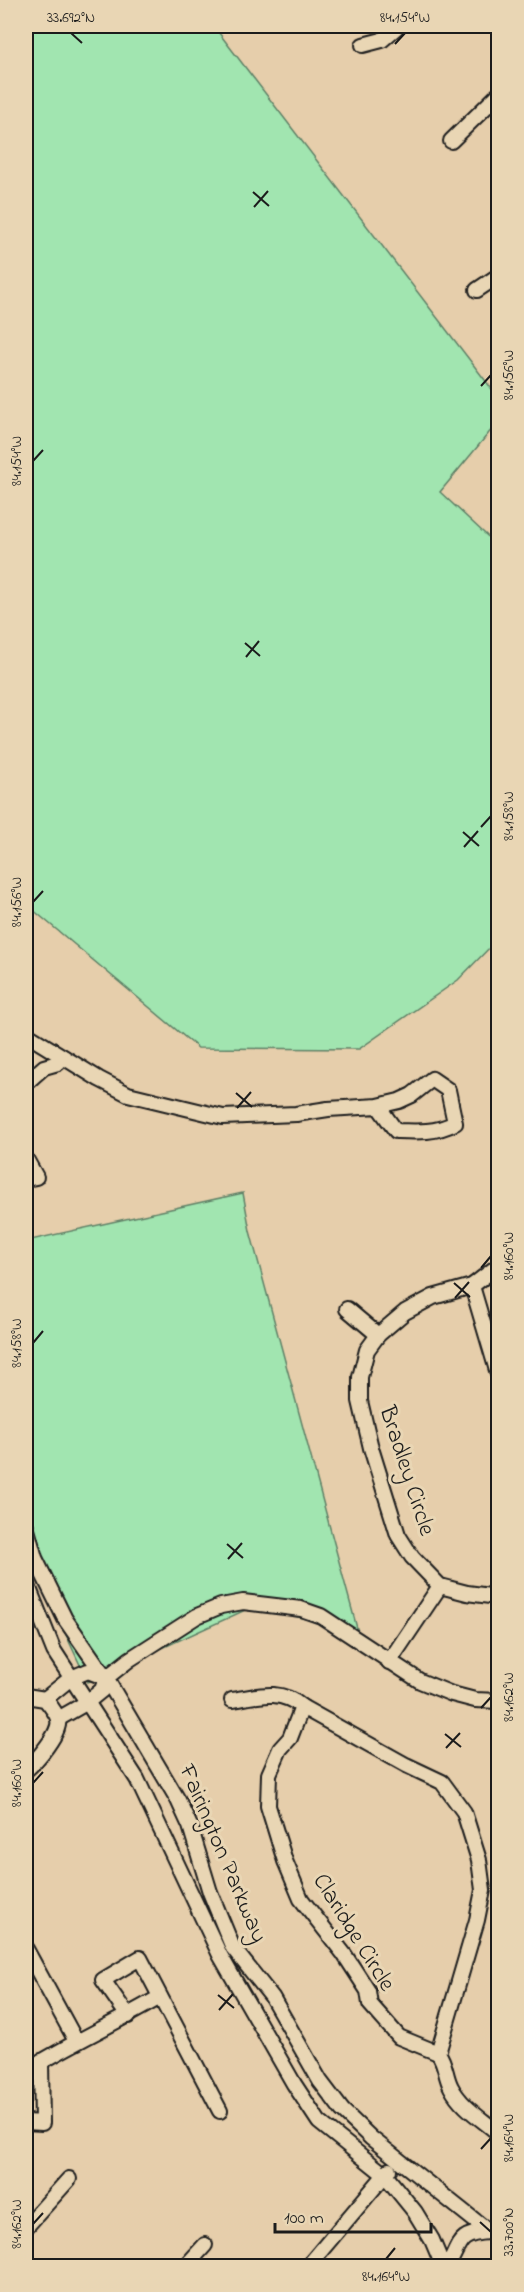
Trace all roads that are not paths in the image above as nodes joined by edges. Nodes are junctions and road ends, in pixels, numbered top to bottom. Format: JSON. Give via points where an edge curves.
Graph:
{"nodes":[{"id":1,"x":398,"y":26,"type":"edge"},
{"id":2,"x":363,"y":45,"type":"dead end"},
{"id":3,"x":498,"y":95,"type":"edge"},
{"id":4,"x":451,"y":141,"type":"dead end"},
{"id":5,"x":498,"y":276,"type":"edge"},
{"id":6,"x":477,"y":290,"type":"dead end"},
{"id":7,"x":26,"y":1034,"type":"edge"},
{"id":8,"x":63,"y":1057,"type":"junction"},
{"id":9,"x":26,"y":1083,"type":"edge"},
{"id":10,"x":378,"y":1106,"type":"junction"},
{"id":11,"x":26,"y":1159,"type":"edge"},
{"id":12,"x":26,"y":1179,"type":"edge"},
{"id":13,"x":498,"y":1266,"type":"edge"},
{"id":14,"x":472,"y":1286,"type":"junction"},
{"id":15,"x":346,"y":1309,"type":"dead end"},
{"id":16,"x":378,"y":1335,"type":"junction"},
{"id":17,"x":498,"y":1374,"type":"edge"},
{"id":18,"x":26,"y":1526,"type":"edge"},
{"id":19,"x":26,"y":1581,"type":"edge"},
{"id":20,"x":440,"y":1586,"type":"junction"},
{"id":21,"x":498,"y":1596,"type":"edge"},
{"id":22,"x":389,"y":1662,"type":"junction"},
{"id":23,"x":70,"y":1678,"type":"junction"},
{"id":24,"x":106,"y":1678,"type":"junction"},
{"id":25,"x":26,"y":1696,"type":"edge"},
{"id":26,"x":45,"y":1699,"type":"junction"},
{"id":27,"x":232,"y":1700,"type":"dead end"},
{"id":28,"x":498,"y":1701,"type":"edge"},
{"id":29,"x":86,"y":1703,"type":"junction"},
{"id":30,"x":302,"y":1707,"type":"junction"},
{"id":31,"x":58,"y":1719,"type":"junction"},
{"id":32,"x":26,"y":1770,"type":"edge"},
{"id":33,"x":26,"y":1949,"type":"edge"},
{"id":34,"x":160,"y":1997,"type":"junction"},
{"id":35,"x":128,"y":2016,"type":"junction"},
{"id":36,"x":76,"y":2041,"type":"junction"},
{"id":37,"x":438,"y":2053,"type":"junction"},
{"id":38,"x":41,"y":2061,"type":"junction"},
{"id":39,"x":26,"y":2071,"type":"edge"},
{"id":40,"x":220,"y":2111,"type":"dead end"},
{"id":41,"x":26,"y":2122,"type":"edge"},
{"id":42,"x":498,"y":2133,"type":"edge"},
{"id":43,"x":397,"y":2159,"type":"junction"},
{"id":44,"x":385,"y":2175,"type":"junction"},
{"id":45,"x":69,"y":2179,"type":"dead end"},
{"id":46,"x":26,"y":2227,"type":"edge"},
{"id":47,"x":493,"y":2236,"type":"edge"},
{"id":48,"x":205,"y":2246,"type":"dead end"},
{"id":49,"x":186,"y":2266,"type":"edge"},
{"id":50,"x":308,"y":2266,"type":"edge"},
{"id":51,"x":443,"y":2266,"type":"edge"},
{"id":52,"x":448,"y":2266,"type":"edge"}],
"edges":[{"from":1,"to":2,"type":"street","via":[[382,40]]},
{"from":3,"to":4,"type":"street"},
{"from":5,"to":6,"type":"street"},
{"from":7,"to":8,"type":"street"},
{"from":8,"to":9,"type":"street"},
{"from":8,"to":10,"type":"street","via":[[128,1094],[224,1117]]},
{"from":10,"to":10,"type":"street","via":[[396,1131],[422,1133],[455,1123],[448,1090],[432,1079],[412,1095]]},
{"from":11,"to":12,"type":"street","via":[[36,1177]]},
{"from":13,"to":14,"type":"street","name":"Bradley Circle"},
{"from":14,"to":16,"type":"street","name":"Bradley Circle","via":[[433,1297],[405,1312]]},
{"from":14,"to":17,"type":"street"},
{"from":15,"to":16,"type":"street"},
{"from":16,"to":20,"type":"street","name":"Bradley Circle","via":[[367,1350],[360,1377],[360,1401],[371,1448],[399,1535],[412,1557]]},
{"from":18,"to":24,"type":"street","name":"Fairington Parkway","via":[[34,1558],[65,1619]]},
{"from":19,"to":23,"type":"street","name":"Fairington Parkway","via":[[54,1651]]},
{"from":20,"to":21,"type":"street"},
{"from":20,"to":22,"type":"street"},
{"from":22,"to":24,"type":"street","via":[[321,1616],[301,1609],[243,1602],[197,1616]]},
{"from":22,"to":28,"type":"street","via":[[452,1694]]},
{"from":23,"to":24,"type":"street","via":[[88,1671]]},
{"from":23,"to":26,"type":"street"},
{"from":23,"to":29,"type":"street","name":"Fairington Parkway"},
{"from":24,"to":29,"type":"street","via":[[102,1690]]},
{"from":24,"to":43,"type":"street","name":"Fairington Parkway","via":[[178,1800],[233,1948],[272,1997],[320,2081],[370,2138]]},
{"from":25,"to":26,"type":"street"},
{"from":26,"to":31,"type":"street"},
{"from":27,"to":30,"type":"street","via":[[276,1694]]},
{"from":29,"to":31,"type":"street"},
{"from":29,"to":44,"type":"street","name":"Fairington Parkway","via":[[137,1779],[220,1955],[294,2084],[319,2122]]},
{"from":30,"to":37,"type":"street","name":"Claridge Circle","via":[[269,1774],[268,1806],[285,1861],[301,1899],[344,1954],[368,1991],[370,2004],[399,2037]]},
{"from":30,"to":37,"type":"street","via":[[442,1782],[464,1812],[479,1860],[483,1890]]},
{"from":31,"to":32,"type":"street","via":[[58,1726],[39,1759]]},
{"from":33,"to":36,"type":"street"},
{"from":34,"to":35,"type":"street"},
{"from":34,"to":35,"type":"street","via":[[141,1958],[104,1980]]},
{"from":34,"to":40,"type":"street"},
{"from":35,"to":36,"type":"street"},
{"from":36,"to":38,"type":"street"},
{"from":37,"to":42,"type":"street","via":[[451,2087],[464,2105]]},
{"from":38,"to":39,"type":"street"},
{"from":38,"to":41,"type":"street","via":[[42,2123]]},
{"from":43,"to":44,"type":"street"},
{"from":43,"to":47,"type":"street","name":"Fairington Parkway"},
{"from":44,"to":50,"type":"street"},
{"from":44,"to":51,"type":"street","name":"Fairington Parkway","via":[[415,2212]]},
{"from":45,"to":46,"type":"street"},
{"from":47,"to":52,"type":"street","via":[[470,2233]]},
{"from":48,"to":49,"type":"street"}]}
